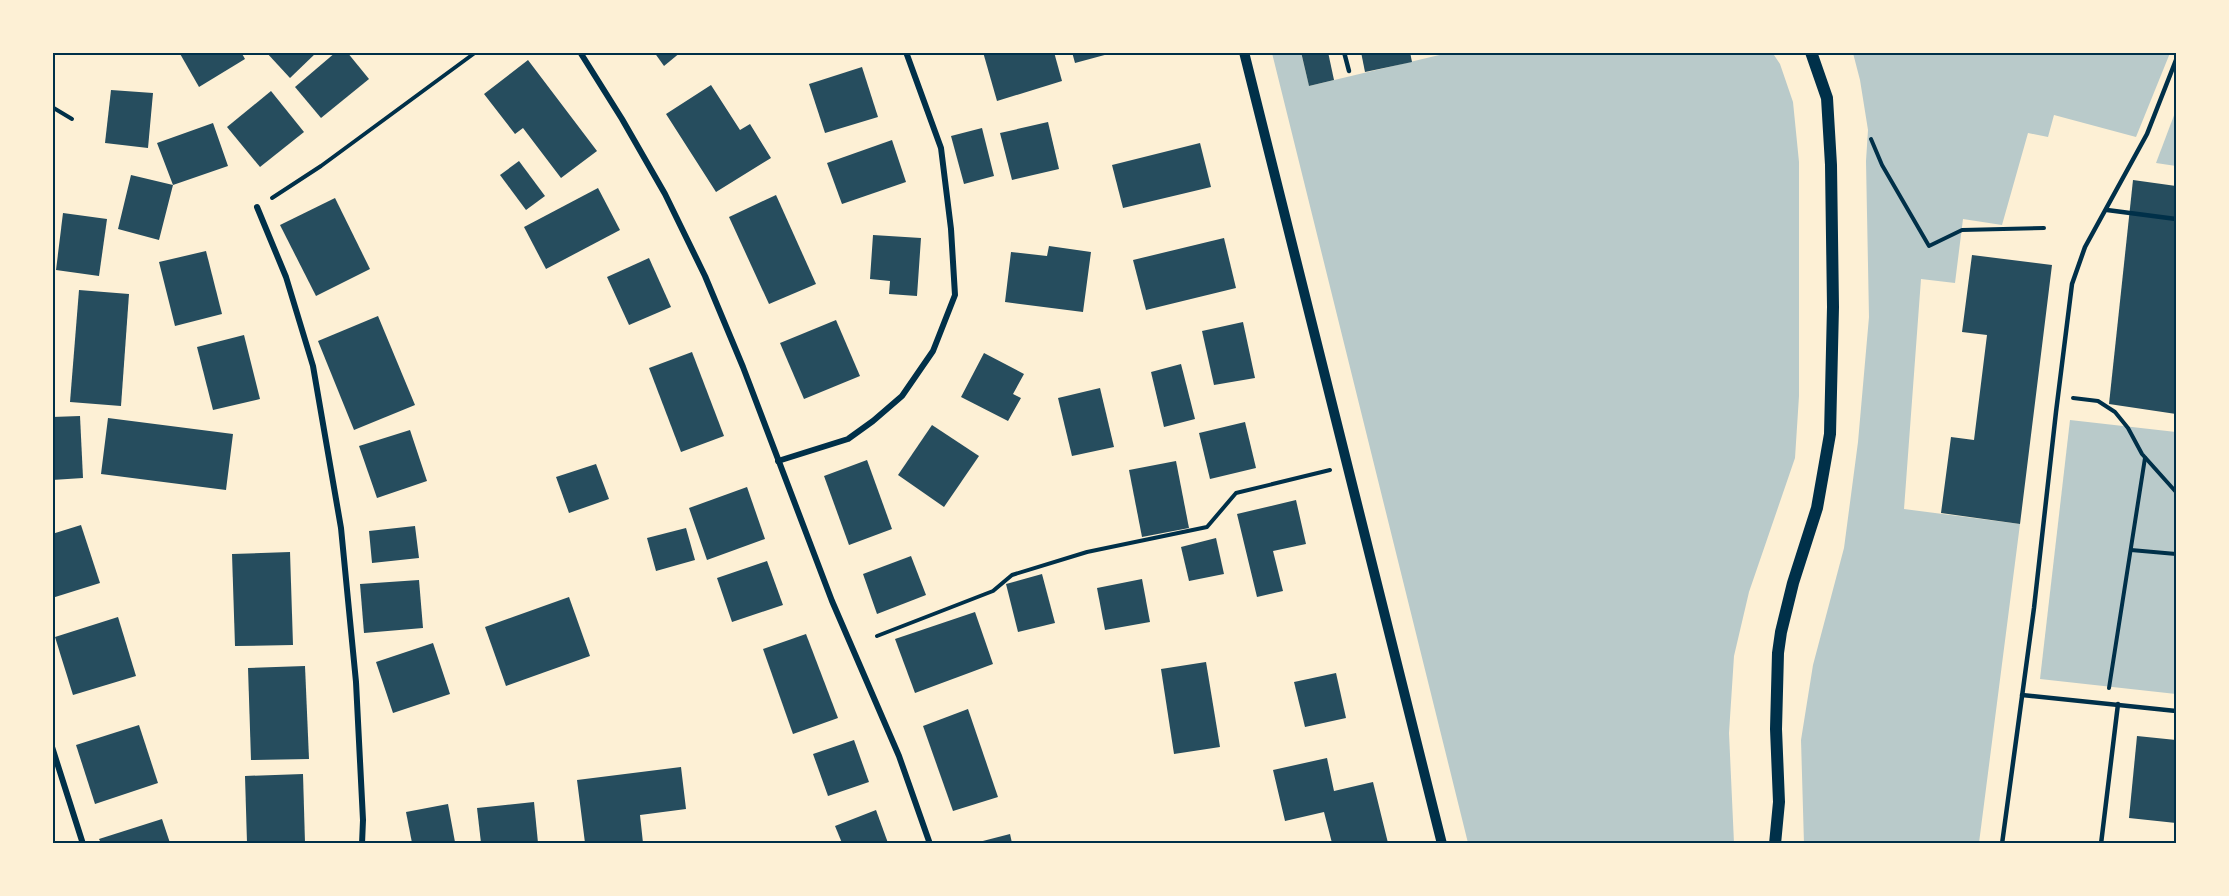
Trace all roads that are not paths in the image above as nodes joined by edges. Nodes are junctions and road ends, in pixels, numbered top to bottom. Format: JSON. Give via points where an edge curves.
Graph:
{"nodes":[{"id":1,"x":580,"y":52,"type":"edge"},
{"id":2,"x":906,"y":52,"type":"edge"},
{"id":3,"x":1244,"y":52,"type":"edge"},
{"id":4,"x":1344,"y":52,"type":"edge"},
{"id":5,"x":1811,"y":52,"type":"edge"},
{"id":6,"x":2176,"y":60,"type":"edge"},
{"id":7,"x":1349,"y":71,"type":"dead end"},
{"id":8,"x":257,"y":207,"type":"road end"},
{"id":9,"x":2107,"y":210,"type":"junction"},
{"id":10,"x":2176,"y":219,"type":"edge"},
{"id":11,"x":778,"y":461,"type":"junction"},
{"id":12,"x":2022,"y":695,"type":"junction"},
{"id":13,"x":2118,"y":704,"type":"junction"},
{"id":14,"x":2176,"y":711,"type":"edge"},
{"id":15,"x":52,"y":747,"type":"edge"},
{"id":16,"x":83,"y":843,"type":"edge"},
{"id":17,"x":362,"y":843,"type":"edge"},
{"id":18,"x":930,"y":843,"type":"edge"},
{"id":19,"x":1442,"y":843,"type":"edge"},
{"id":20,"x":1775,"y":843,"type":"edge"},
{"id":21,"x":2001,"y":843,"type":"edge"},
{"id":22,"x":2101,"y":843,"type":"edge"}],
"edges":[{"from":1,"to":11,"type":"street","via":[[665,194],[705,276]]},
{"from":2,"to":11,"type":"street","via":[[941,148],[955,294],[933,351],[902,396],[848,439]]},
{"from":3,"to":19,"type":"street"},
{"from":4,"to":7,"type":"lane"},
{"from":5,"to":20,"type":"main road","via":[[1827,98],[1831,165],[1830,434],[1818,508],[1793,584],[1778,653],[1779,802]]},
{"from":6,"to":9,"type":"lane","via":[[2147,134]]},
{"from":8,"to":17,"type":"street","via":[[286,278],[313,366],[341,528],[356,682]]},
{"from":9,"to":10,"type":"lane"},
{"from":9,"to":12,"type":"lane","via":[[2085,247],[2072,284]]},
{"from":11,"to":18,"type":"street","via":[[832,601],[899,756]]},
{"from":12,"to":13,"type":"lane"},
{"from":12,"to":21,"type":"lane"},
{"from":13,"to":14,"type":"lane"},
{"from":13,"to":22,"type":"lane"},
{"from":15,"to":16,"type":"street"}]}
